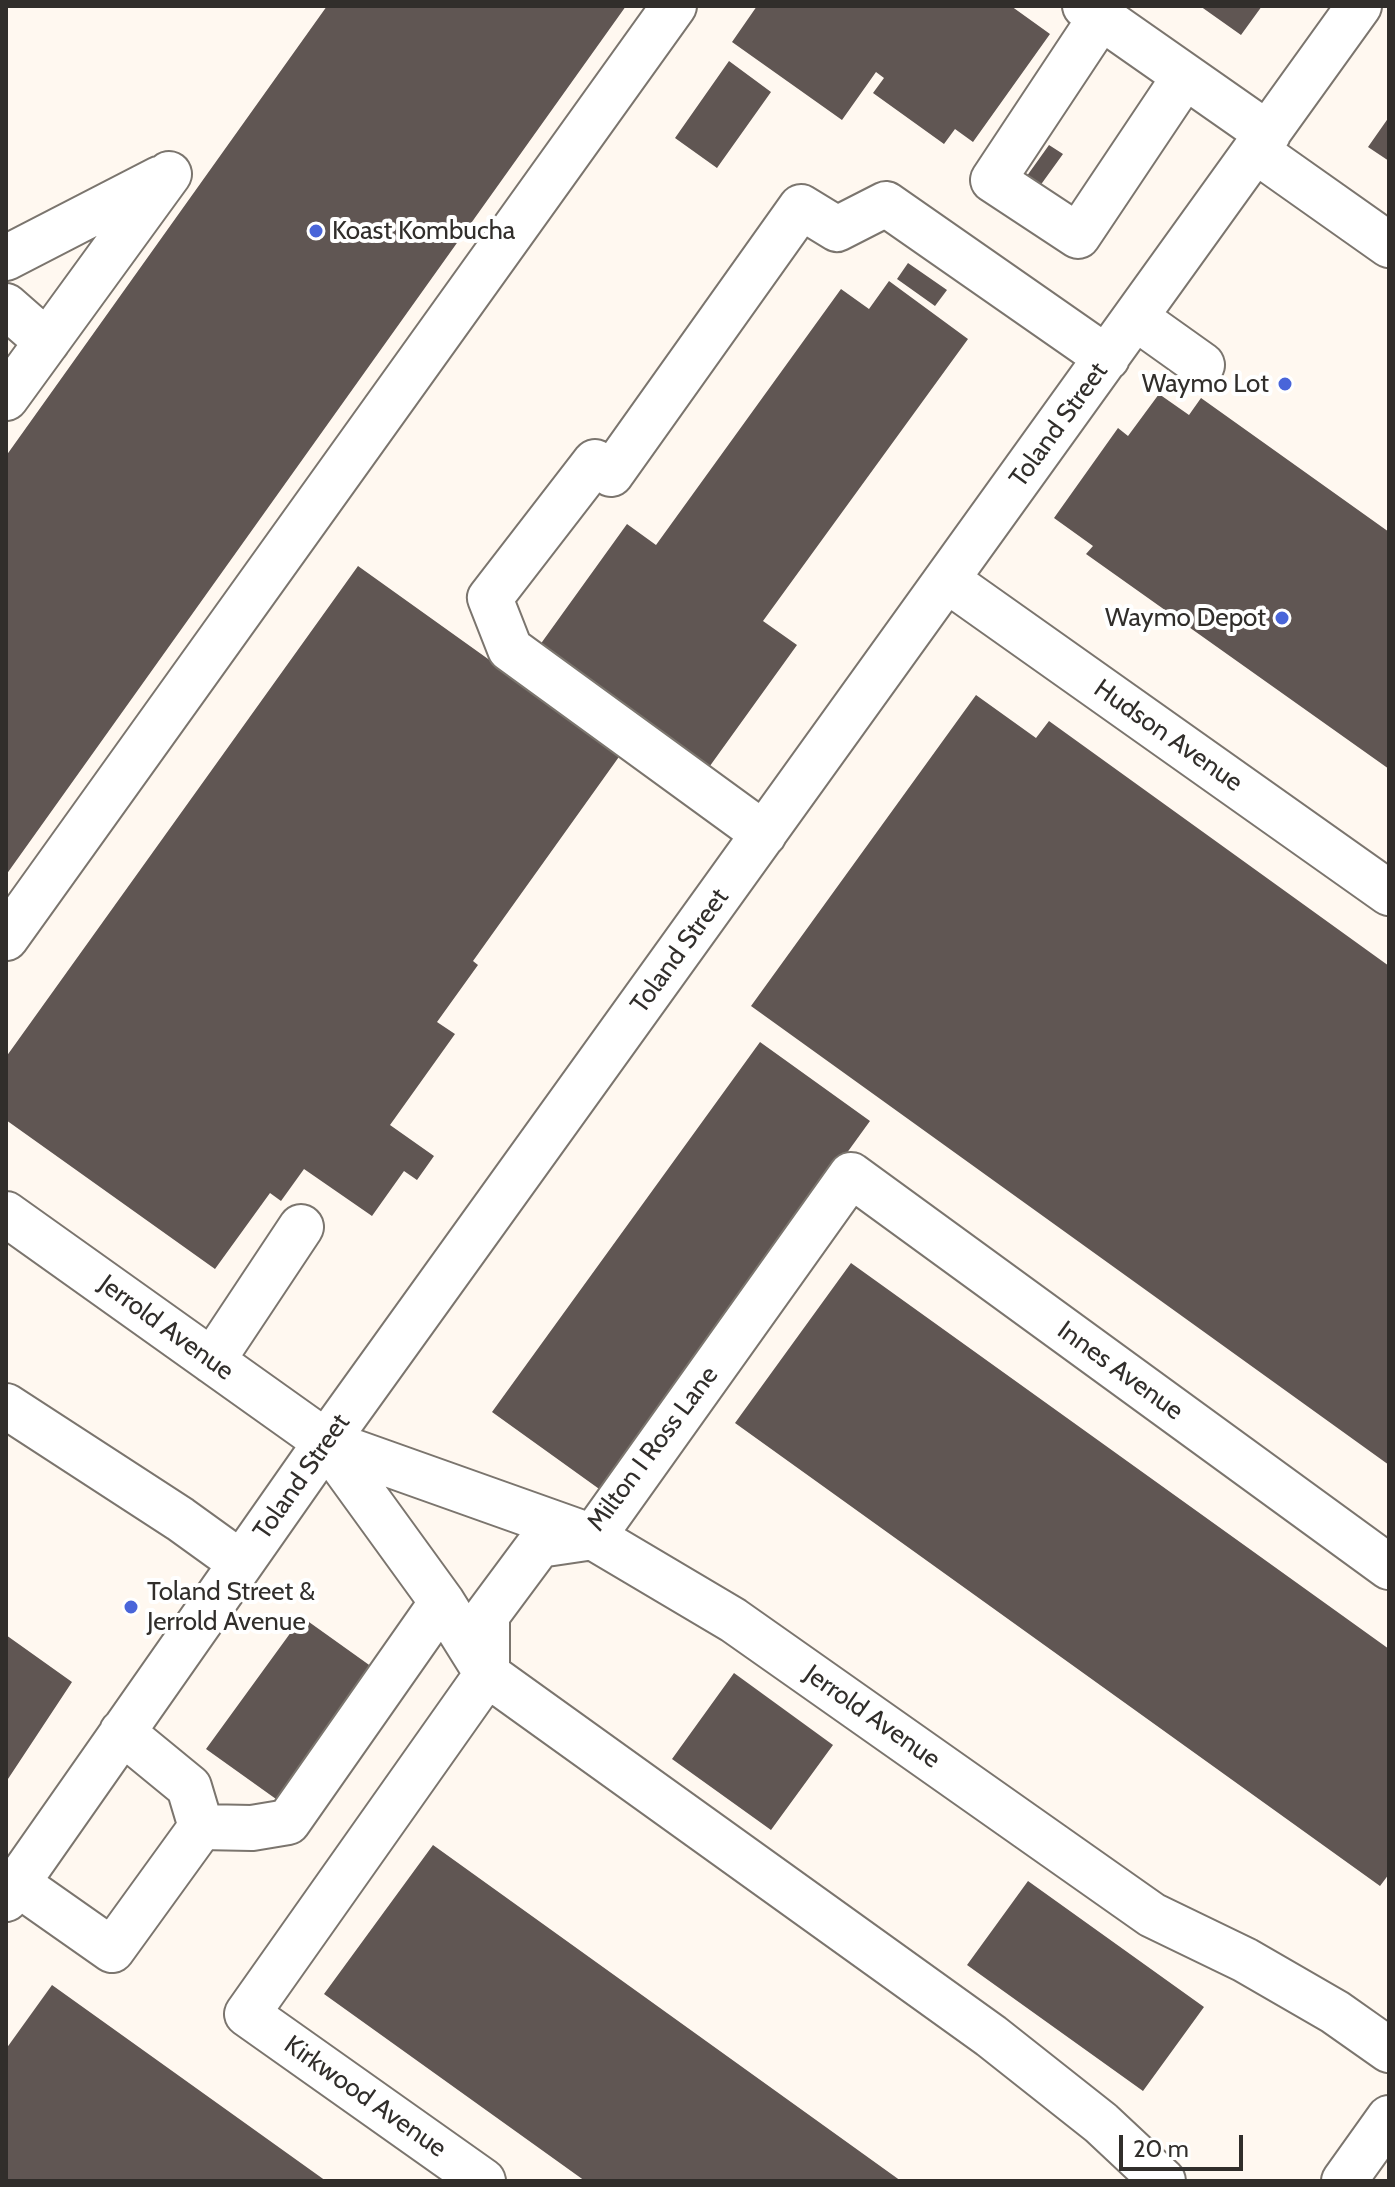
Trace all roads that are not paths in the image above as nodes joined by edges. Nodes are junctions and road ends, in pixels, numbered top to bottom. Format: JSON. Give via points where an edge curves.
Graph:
{"nodes":[{"id":1,"x":674,"y":6,"type":"edge"},
{"id":2,"x":1359,"y":6,"type":"edge"},
{"id":3,"x":1093,"y":12,"type":"edge"},
{"id":4,"x":1185,"y":76,"type":"junction"},
{"id":5,"x":1262,"y":143,"type":"junction"},
{"id":6,"x":1389,"y":245,"type":"edge"},
{"id":7,"x":6,"y":258,"type":"edge"},
{"id":8,"x":6,"y":306,"type":"edge"},
{"id":9,"x":1136,"y":318,"type":"junction"},
{"id":10,"x":47,"y":342,"type":"junction"},
{"id":11,"x":1107,"y":358,"type":"junction"},
{"id":12,"x":1202,"y":365,"type":"dead end"},
{"id":13,"x":6,"y":398,"type":"edge"},
{"id":14,"x":947,"y":580,"type":"junction"},
{"id":15,"x":764,"y":834,"type":"junction"},
{"id":16,"x":1389,"y":893,"type":"edge"},
{"id":17,"x":6,"y":938,"type":"edge"},
{"id":18,"x":851,"y":1175,"type":"joint"},
{"id":19,"x":6,"y":1214,"type":"edge"},
{"id":20,"x":301,"y":1227,"type":"dead end"},
{"id":21,"x":212,"y":1361,"type":"junction"},
{"id":22,"x":6,"y":1406,"type":"edge"},
{"id":23,"x":326,"y":1442,"type":"junction"},
{"id":24,"x":593,"y":1537,"type":"junction"},
{"id":25,"x":241,"y":1563,"type":"junction"},
{"id":26,"x":1389,"y":1567,"type":"edge"},
{"id":27,"x":442,"y":1602,"type":"junction"},
{"id":28,"x":487,"y":1674,"type":"junction"},
{"id":29,"x":122,"y":1732,"type":"junction"},
{"id":30,"x":201,"y":1827,"type":"junction"},
{"id":31,"x":12,"y":1892,"type":"edge"},
{"id":32,"x":1389,"y":2050,"type":"edge"},
{"id":33,"x":1389,"y":2117,"type":"edge"},
{"id":34,"x":1389,"y":2155,"type":"edge"},
{"id":35,"x":483,"y":2181,"type":"edge"},
{"id":36,"x":1163,"y":2181,"type":"edge"},
{"id":37,"x":1343,"y":2181,"type":"edge"},
{"id":38,"x":1370,"y":2181,"type":"edge"}],
"edges":[{"from":1,"to":17,"type":"main road"},
{"from":2,"to":5,"type":"main road","name":"Toland Street"},
{"from":3,"to":4,"type":"main road"},
{"from":3,"to":4,"type":"main road","via":[[993,180],[1078,236]]},
{"from":4,"to":5,"type":"main road"},
{"from":5,"to":6,"type":"main road"},
{"from":5,"to":9,"type":"main road","name":"Toland Street"},
{"from":7,"to":10,"type":"main road","via":[[169,174]]},
{"from":8,"to":10,"type":"main road"},
{"from":9,"to":11,"type":"main road","name":"Toland Street"},
{"from":9,"to":12,"type":"main road"},
{"from":10,"to":13,"type":"main road"},
{"from":11,"to":14,"type":"main road","name":"Toland Street"},
{"from":11,"to":15,"type":"main road","via":[[886,204],[837,229],[801,207],[611,474],[595,462],[490,598],[510,649]]},
{"from":14,"to":15,"type":"main road","name":"Toland Street"},
{"from":14,"to":16,"type":"main road","name":"Hudson Avenue"},
{"from":15,"to":23,"type":"main road","name":"Toland Street"},
{"from":18,"to":24,"type":"main road","name":"Milton I Ross Lane"},
{"from":18,"to":26,"type":"main road","name":"Innes Avenue"},
{"from":19,"to":21,"type":"main road","name":"Jerrold Avenue"},
{"from":20,"to":21,"type":"main road"},
{"from":21,"to":23,"type":"main road","name":"Jerrold Avenue"},
{"from":22,"to":25,"type":"main road"},
{"from":23,"to":24,"type":"main road","name":"Jerrold Avenue"},
{"from":23,"to":25,"type":"main road","name":"Toland Street"},
{"from":23,"to":27,"type":"main road","name":"Jerrold Avenue"},
{"from":24,"to":28,"type":"main road","name":"Milton I Ross Lane","via":[[539,1545],[487,1615]]},
{"from":24,"to":32,"type":"main road","name":"Jerrold Avenue","via":[[745,1629],[1152,1915],[1310,1997]]},
{"from":25,"to":29,"type":"main road","name":"Toland Street"},
{"from":27,"to":28,"type":"main road","name":"Jerrold Avenue"},
{"from":27,"to":30,"type":"main road","via":[[288,1822]]},
{"from":28,"to":35,"type":"main road","name":"Kirkwood Avenue","via":[[247,2014]]},
{"from":28,"to":36,"type":"main road","name":"Jerrold Avenue","via":[[991,2036],[1101,2123]]},
{"from":29,"to":30,"type":"main road","via":[[189,1787]]},
{"from":29,"to":31,"type":"main road","name":"Toland Street"},
{"from":30,"to":31,"type":"main road","via":[[112,1950]]},
{"from":33,"to":37,"type":"main road"},
{"from":34,"to":38,"type":"main road"}]}
